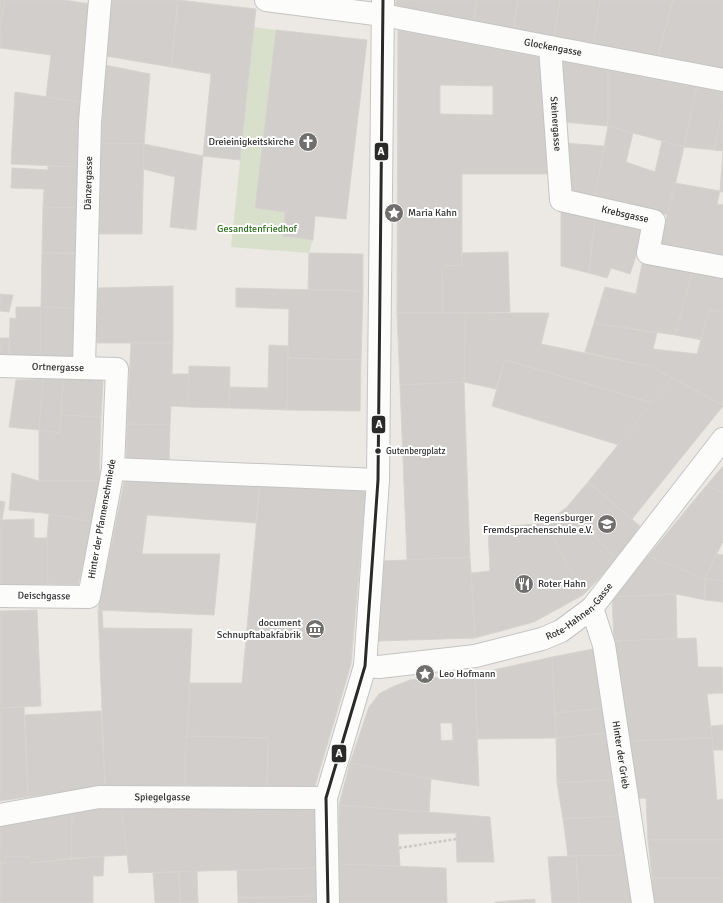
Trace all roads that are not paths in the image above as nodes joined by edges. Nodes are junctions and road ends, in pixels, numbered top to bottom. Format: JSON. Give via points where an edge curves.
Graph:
{"nodes":[{"id":1,"x":100,"y":0,"type":"edge"},
{"id":2,"x":266,"y":0,"type":"edge"},
{"id":3,"x":383,"y":8,"type":"edge"},
{"id":4,"x":550,"y":47,"type":"junction"},
{"id":5,"x":723,"y":80,"type":"edge"},
{"id":6,"x":561,"y":200,"type":"joint"},
{"id":7,"x":723,"y":267,"type":"edge"},
{"id":8,"x":0,"y":366,"type":"edge"},
{"id":9,"x":84,"y":367,"type":"junction"},
{"id":10,"x":117,"y":369,"type":"joint"},
{"id":11,"x":723,"y":439,"type":"edge"},
{"id":12,"x":113,"y":469,"type":"junction"},
{"id":13,"x":378,"y":480,"type":"junction"},
{"id":14,"x":0,"y":596,"type":"edge"},
{"id":15,"x":89,"y":597,"type":"joint"},
{"id":16,"x":592,"y":608,"type":"junction"},
{"id":17,"x":365,"y":666,"type":"junction"},
{"id":18,"x":326,"y":798,"type":"junction"},
{"id":19,"x":0,"y":815,"type":"edge"},
{"id":20,"x":328,"y":903,"type":"edge"},
{"id":21,"x":643,"y":903,"type":"edge"}],
"edges":[{"from":1,"to":9,"type":"street","name":"Dänzergasse","via":[[90,122]]},
{"from":2,"to":3,"type":"street","name":"Glockengasse"},
{"from":3,"to":4,"type":"street","name":"Glockengasse"},
{"from":3,"to":13,"type":"street"},
{"from":4,"to":5,"type":"street","name":"Glockengasse"},
{"from":4,"to":6,"type":"street","name":"Steinergasse"},
{"from":6,"to":7,"type":"street","name":"Krebsgasse","via":[[654,221],[648,253]]},
{"from":8,"to":9,"type":"street","name":"Ortnergasse"},
{"from":9,"to":10,"type":"street","name":"Ortnergasse"},
{"from":10,"to":12,"type":"street","name":"Hinter der Pfannenschmiede"},
{"from":11,"to":16,"type":"street","name":"Rote-Hahnen-Gasse"},
{"from":12,"to":13,"type":"street"},
{"from":12,"to":15,"type":"street","name":"Hinter der Pfannenschmiede"},
{"from":13,"to":17,"type":"street"},
{"from":14,"to":15,"type":"street","name":"Deischgasse"},
{"from":16,"to":17,"type":"street","name":"Rote-Hahnen-Gasse","via":[[561,631],[542,640],[475,656],[379,667]]},
{"from":16,"to":21,"type":"street","name":"Hinter der Grieb","via":[[604,645]]},
{"from":17,"to":18,"type":"street"},
{"from":18,"to":19,"type":"street","name":"Spiegelgasse","via":[[99,797]]},
{"from":18,"to":20,"type":"street"}]}
